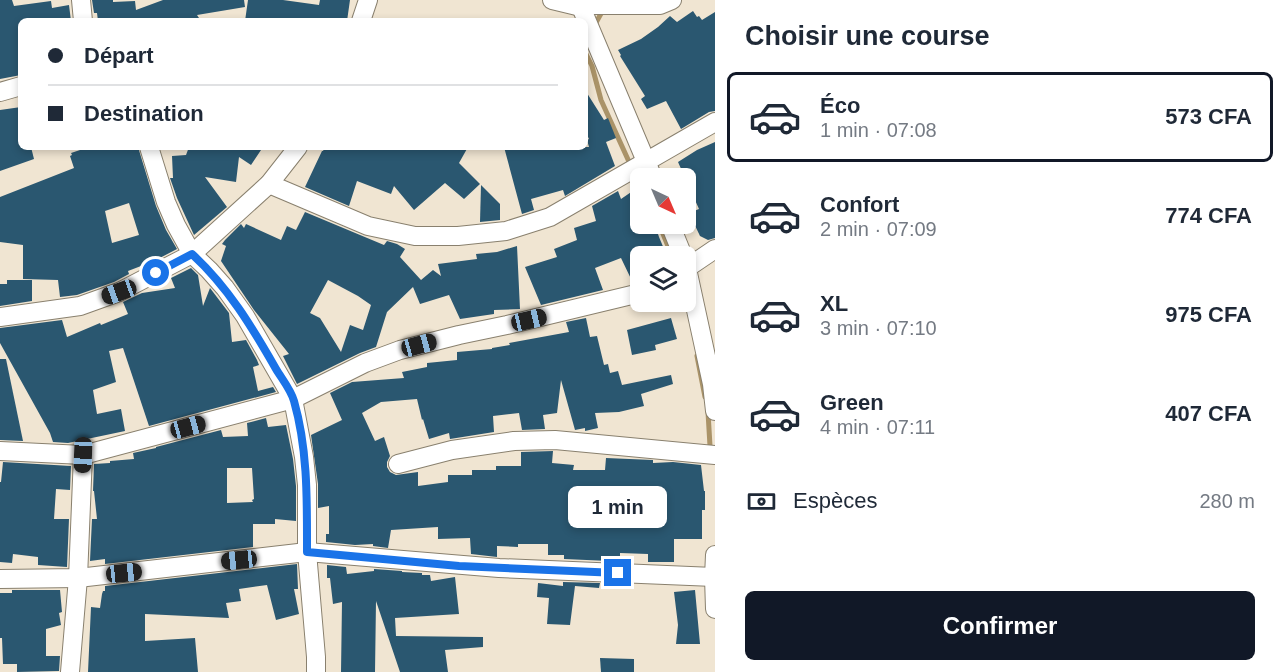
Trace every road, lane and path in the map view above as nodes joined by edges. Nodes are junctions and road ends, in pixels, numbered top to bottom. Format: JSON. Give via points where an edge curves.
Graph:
{"nodes":[{"id":1,"x":81,"y":0,"type":"edge"},
{"id":2,"x":368,"y":0,"type":"edge"},
{"id":3,"x":552,"y":0,"type":"edge"},
{"id":4,"x":672,"y":0,"type":"edge"},
{"id":5,"x":586,"y":4,"type":"edge"},
{"id":6,"x":83,"y":18,"type":"edge"},
{"id":7,"x":362,"y":18,"type":"edge"},
{"id":8,"x":18,"y":87,"type":"edge"},
{"id":9,"x":0,"y":92,"type":"edge"},
{"id":10,"x":715,"y":122,"type":"edge"},
{"id":11,"x":150,"y":150,"type":"edge"},
{"id":12,"x":296,"y":150,"type":"edge"},
{"id":13,"x":646,"y":161,"type":"junction"},
{"id":14,"x":649,"y":168,"type":"edge"},
{"id":15,"x":269,"y":184,"type":"junction"},
{"id":16,"x":715,"y":249,"type":"edge"},
{"id":17,"x":192,"y":254,"type":"junction"},
{"id":18,"x":696,"y":263,"type":"edge"},
{"id":19,"x":630,"y":295,"type":"edge"},
{"id":20,"x":696,"y":312,"type":"edge"},
{"id":21,"x":0,"y":317,"type":"edge"},
{"id":22,"x":293,"y":399,"type":"junction"},
{"id":23,"x":715,"y":411,"type":"edge"},
{"id":24,"x":0,"y":451,"type":"edge"},
{"id":25,"x":83,"y":455,"type":"junction"},
{"id":26,"x":715,"y":455,"type":"edge"},
{"id":27,"x":398,"y":464,"type":"dead end"},
{"id":28,"x":307,"y":552,"type":"junction"},
{"id":29,"x":715,"y":555,"type":"edge"},
{"id":30,"x":714,"y":577,"type":"edge"},
{"id":31,"x":78,"y":578,"type":"junction"},
{"id":32,"x":0,"y":579,"type":"edge"},
{"id":33,"x":715,"y":609,"type":"edge"},
{"id":34,"x":70,"y":672,"type":"edge"},
{"id":35,"x":316,"y":672,"type":"edge"}],
"edges":[{"from":1,"to":6,"type":"street"},
{"from":2,"to":7,"type":"street"},
{"from":3,"to":5,"type":"street"},
{"from":4,"to":5,"type":"street","via":[[660,5]]},
{"from":5,"to":13,"type":"street"},
{"from":8,"to":9,"type":"street"},
{"from":10,"to":13,"type":"street"},
{"from":11,"to":17,"type":"street","via":[[166,202]]},
{"from":12,"to":15,"type":"street"},
{"from":13,"to":14,"type":"street"},
{"from":13,"to":15,"type":"street","via":[[550,217],[506,231],[458,236],[415,236],[368,226]]},
{"from":15,"to":17,"type":"street"},
{"from":16,"to":18,"type":"street"},
{"from":17,"to":21,"type":"street","via":[[119,292],[80,306]]},
{"from":17,"to":22,"type":"street","via":[[245,316]]},
{"from":19,"to":22,"type":"street","via":[[400,350]]},
{"from":20,"to":23,"type":"street"},
{"from":22,"to":25,"type":"street"},
{"from":22,"to":28,"type":"street","via":[[307,485]]},
{"from":24,"to":25,"type":"street"},
{"from":25,"to":31,"type":"street"},
{"from":26,"to":27,"type":"street","via":[[555,440],[514,441],[452,450]]},
{"from":28,"to":30,"type":"street","via":[[489,568]]},
{"from":28,"to":31,"type":"street"},
{"from":28,"to":35,"type":"street"},
{"from":29,"to":30,"type":"street"},
{"from":30,"to":33,"type":"street"},
{"from":31,"to":32,"type":"street"},
{"from":31,"to":34,"type":"street"}]}
